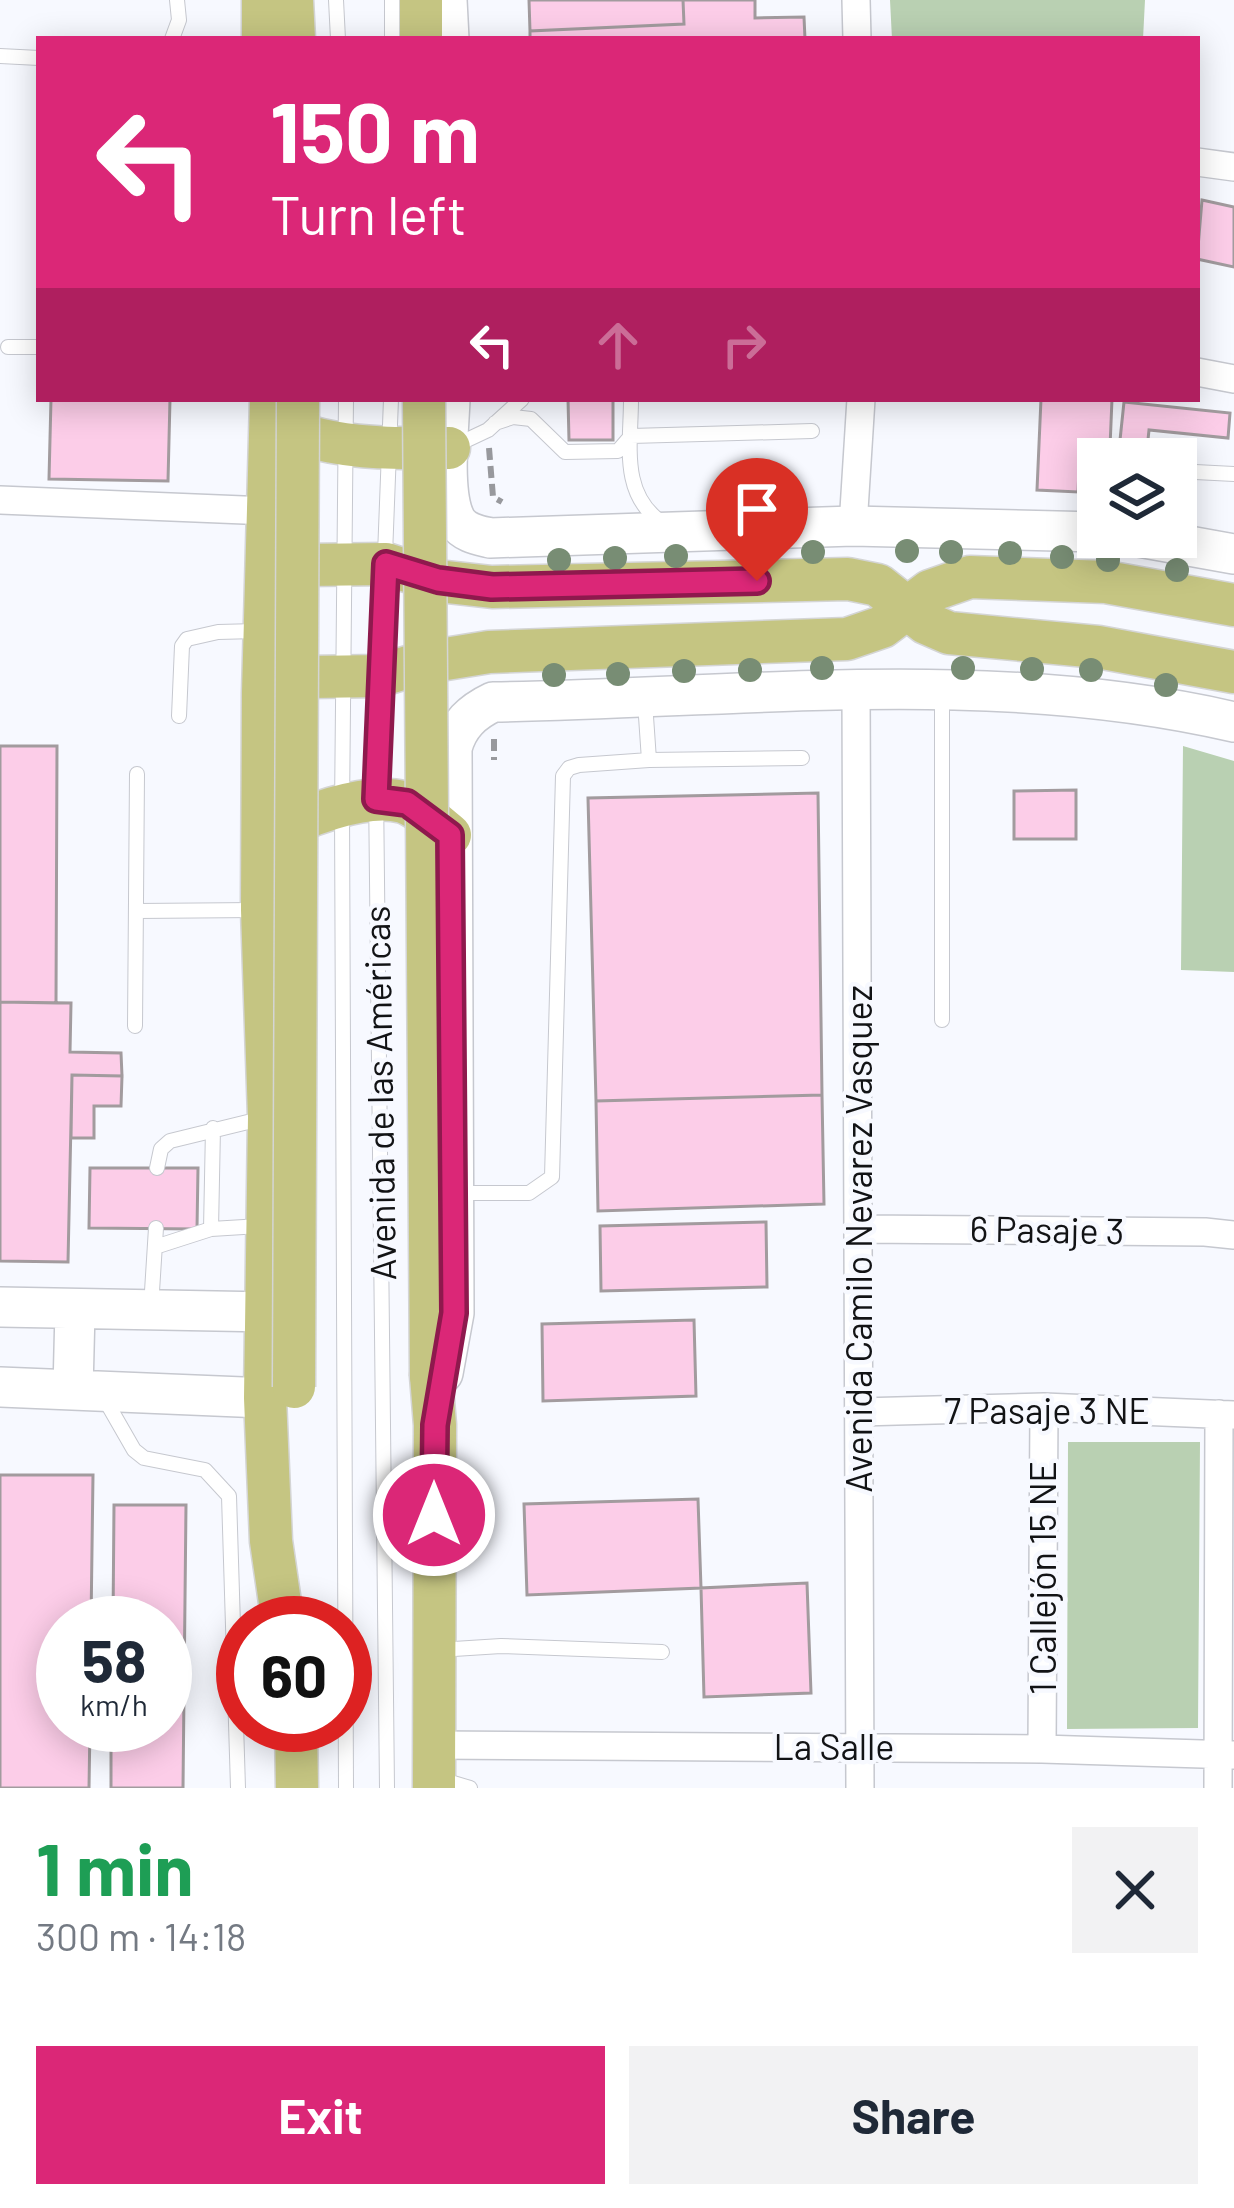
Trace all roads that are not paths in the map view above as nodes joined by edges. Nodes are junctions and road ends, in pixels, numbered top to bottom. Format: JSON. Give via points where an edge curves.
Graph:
{"nodes":[{"id":1,"x":177,"y":0,"type":"edge"},
{"id":2,"x":263,"y":0,"type":"edge"},
{"id":3,"x":292,"y":0,"type":"edge"},
{"id":4,"x":336,"y":0,"type":"edge"},
{"id":5,"x":392,"y":0,"type":"edge"},
{"id":6,"x":421,"y":0,"type":"edge"},
{"id":7,"x":447,"y":0,"type":"edge"},
{"id":8,"x":856,"y":0,"type":"edge"},
{"id":9,"x":173,"y":36,"type":"edge"},
{"id":10,"x":263,"y":36,"type":"edge"},
{"id":11,"x":293,"y":36,"type":"edge"},
{"id":12,"x":338,"y":36,"type":"edge"},
{"id":13,"x":392,"y":36,"type":"edge"},
{"id":14,"x":421,"y":36,"type":"edge"},
{"id":15,"x":449,"y":36,"type":"edge"},
{"id":16,"x":857,"y":36,"type":"edge"},
{"id":17,"x":0,"y":56,"type":"edge"},
{"id":18,"x":36,"y":58,"type":"edge"},
{"id":19,"x":1200,"y":161,"type":"edge"},
{"id":20,"x":1234,"y":167,"type":"edge"},
{"id":21,"x":8,"y":346,"type":"dead end"},
{"id":22,"x":36,"y":346,"type":"edge"},
{"id":23,"x":1200,"y":373,"type":"edge"},
{"id":24,"x":1234,"y":379,"type":"edge"},
{"id":25,"x":346,"y":402,"type":"edge"},
{"id":26,"x":391,"y":402,"type":"edge"},
{"id":27,"x":424,"y":402,"type":"edge"},
{"id":28,"x":450,"y":402,"type":"edge"},
{"id":29,"x":519,"y":402,"type":"edge"},
{"id":30,"x":631,"y":402,"type":"edge"},
{"id":31,"x":861,"y":402,"type":"edge"},
{"id":32,"x":280,"y":406,"type":"edge"},
{"id":33,"x":492,"y":426,"type":"junction"},
{"id":34,"x":812,"y":431,"type":"dead end"},
{"id":35,"x":631,"y":436,"type":"junction"},
{"id":36,"x":346,"y":442,"type":"junction"},
{"id":37,"x":449,"y":448,"type":"junction"},
{"id":38,"x":391,"y":449,"type":"junction"},
{"id":39,"x":1197,"y":472,"type":"edge"},
{"id":40,"x":1234,"y":474,"type":"edge"},
{"id":41,"x":0,"y":500,"type":"edge"},
{"id":42,"x":268,"y":511,"type":"junction"},
{"id":43,"x":853,"y":526,"type":"junction"},
{"id":44,"x":1077,"y":531,"type":"edge"},
{"id":45,"x":688,"y":533,"type":"junction"},
{"id":46,"x":1197,"y":547,"type":"edge"},
{"id":47,"x":1234,"y":554,"type":"edge"},
{"id":48,"x":267,"y":555,"type":"junction"},
{"id":49,"x":365,"y":564,"type":"junction"},
{"id":50,"x":1234,"y":604,"type":"edge"},
{"id":51,"x":907,"y":608,"type":"junction"},
{"id":52,"x":263,"y":632,"type":"junction"},
{"id":53,"x":1234,"y":672,"type":"edge"},
{"id":54,"x":361,"y":676,"type":"junction"},
{"id":55,"x":856,"y":690,"type":"junction"},
{"id":56,"x":942,"y":692,"type":"junction"},
{"id":57,"x":263,"y":693,"type":"junction"},
{"id":58,"x":644,"y":697,"type":"junction"},
{"id":59,"x":179,"y":716,"type":"dead end"},
{"id":60,"x":1234,"y":722,"type":"edge"},
{"id":61,"x":802,"y":758,"type":"dead end"},
{"id":62,"x":649,"y":760,"type":"junction"},
{"id":63,"x":136,"y":774,"type":"dead end"},
{"id":64,"x":359,"y":804,"type":"junction"},
{"id":65,"x":450,"y":835,"type":"junction"},
{"id":66,"x":264,"y":839,"type":"junction"},
{"id":67,"x":262,"y":910,"type":"junction"},
{"id":68,"x":137,"y":911,"type":"junction"},
{"id":69,"x":942,"y":1020,"type":"dead end"},
{"id":70,"x":135,"y":1026,"type":"dead end"},
{"id":71,"x":269,"y":1117,"type":"junction"},
{"id":72,"x":213,"y":1129,"type":"junction"},
{"id":73,"x":157,"y":1168,"type":"dead end"},
{"id":74,"x":453,"y":1192,"type":"junction"},
{"id":75,"x":269,"y":1226,"type":"junction"},
{"id":76,"x":156,"y":1228,"type":"dead end"},
{"id":77,"x":211,"y":1228,"type":"junction"},
{"id":78,"x":861,"y":1228,"type":"junction"},
{"id":79,"x":1234,"y":1235,"type":"edge"},
{"id":80,"x":155,"y":1247,"type":"junction"},
{"id":81,"x":0,"y":1307,"type":"edge"},
{"id":82,"x":75,"y":1311,"type":"junction"},
{"id":83,"x":151,"y":1311,"type":"junction"},
{"id":84,"x":265,"y":1312,"type":"junction"},
{"id":85,"x":0,"y":1387,"type":"edge"},
{"id":86,"x":87,"y":1390,"type":"junction"},
{"id":87,"x":280,"y":1392,"type":"junction"},
{"id":88,"x":1044,"y":1408,"type":"junction"},
{"id":89,"x":860,"y":1412,"type":"junction"},
{"id":90,"x":1226,"y":1414,"type":"edge"},
{"id":91,"x":435,"y":1425,"type":"junction"},
{"id":92,"x":279,"y":1596,"type":"edge"},
{"id":93,"x":293,"y":1596,"type":"edge"},
{"id":94,"x":432,"y":1651,"type":"junction"},
{"id":95,"x":662,"y":1652,"type":"dead end"},
{"id":96,"x":860,"y":1747,"type":"junction"},
{"id":97,"x":1042,"y":1749,"type":"junction"},
{"id":98,"x":296,"y":1752,"type":"edge"},
{"id":99,"x":1226,"y":1754,"type":"edge"},
{"id":100,"x":443,"y":1774,"type":"edge"},
{"id":101,"x":238,"y":1788,"type":"edge"},
{"id":102,"x":297,"y":1788,"type":"edge"},
{"id":103,"x":346,"y":1788,"type":"edge"},
{"id":104,"x":387,"y":1788,"type":"edge"},
{"id":105,"x":860,"y":1788,"type":"edge"},
{"id":106,"x":1217,"y":1788,"type":"edge"}],
"edges":[{"from":1,"to":9,"type":"lane"},
{"from":2,"to":10,"type":"main road"},
{"from":3,"to":11,"type":"main road"},
{"from":4,"to":12,"type":"lane"},
{"from":5,"to":13,"type":"lane"},
{"from":6,"to":14,"type":"main road"},
{"from":7,"to":15,"type":"main road"},
{"from":8,"to":16,"type":"street"},
{"from":17,"to":18,"type":"lane"},
{"from":19,"to":20,"type":"street"},
{"from":21,"to":22,"type":"lane"},
{"from":23,"to":24,"type":"street"},
{"from":25,"to":36,"type":"lane","name":"Avenida de las Américas"},
{"from":26,"to":38,"type":"lane","name":"Avenida de las Américas"},
{"from":27,"to":91,"type":"main road","name":"Avenida de las Américas","bridge":true},
{"from":28,"to":37,"type":"main road"},
{"from":29,"to":33,"type":"lane"},
{"from":30,"to":35,"type":"lane"},
{"from":31,"to":43,"type":"street"},
{"from":32,"to":36,"type":"main road","via":[[285,429]]},
{"from":32,"to":42,"type":"main road"},
{"from":32,"to":87,"type":"main road","bridge":true},
{"from":33,"to":35,"type":"lane","via":[[531,419],[572,453],[618,451]]},
{"from":33,"to":37,"type":"lane"},
{"from":34,"to":35,"type":"lane"},
{"from":35,"to":45,"type":"lane","via":[[636,496],[646,511]]},
{"from":36,"to":38,"type":"main road"},
{"from":36,"to":49,"type":"lane","name":"Avenida de las Américas"},
{"from":37,"to":38,"type":"main road"},
{"from":37,"to":45,"type":"main road","via":[[449,495],[468,532],[500,522]]},
{"from":38,"to":49,"type":"lane","name":"Avenida de las Américas"},
{"from":39,"to":40,"type":"lane"},
{"from":41,"to":42,"type":"street"},
{"from":42,"to":48,"type":"main road"},
{"from":43,"to":44,"type":"main road"},
{"from":43,"to":45,"type":"main road"},
{"from":46,"to":47,"type":"main road"},
{"from":48,"to":49,"type":"main road","via":[[305,565]]},
{"from":48,"to":52,"type":"main road"},
{"from":49,"to":51,"type":"main road","via":[[492,587],[848,579],[878,586]]},
{"from":49,"to":54,"type":"lane","name":"Avenida de las Américas"},
{"from":49,"to":54,"type":"lane","name":"Avenida de las Américas"},
{"from":50,"to":51,"type":"main road","via":[[1106,582],[970,577]]},
{"from":51,"to":53,"type":"main road","via":[[949,633],[1098,647]]},
{"from":51,"to":54,"type":"main road","via":[[848,639],[490,652]]},
{"from":52,"to":57,"type":"main road"},
{"from":52,"to":59,"type":"lane","via":[[187,639]]},
{"from":54,"to":57,"type":"main road","via":[[310,676]]},
{"from":54,"to":64,"type":"lane","name":"Avenida de las Américas"},
{"from":54,"to":64,"type":"lane","name":"Avenida de las Américas"},
{"from":55,"to":56,"type":"main road"},
{"from":55,"to":58,"type":"main road"},
{"from":55,"to":78,"type":"street","name":"Avenida Camilo Nevarez Vasquez"},
{"from":56,"to":60,"type":"main road","via":[[1093,696]]},
{"from":56,"to":69,"type":"lane"},
{"from":57,"to":66,"type":"main road"},
{"from":58,"to":62,"type":"lane"},
{"from":58,"to":65,"type":"main road","name":"Avenida de las Américas","via":[[493,701],[476,710],[452,748]]},
{"from":61,"to":62,"type":"lane"},
{"from":62,"to":74,"type":"lane","via":[[579,765],[562,776],[552,1177],[529,1193]]},
{"from":63,"to":68,"type":"lane"},
{"from":64,"to":65,"type":"main road","via":[[407,803]]},
{"from":64,"to":66,"type":"main road","via":[[297,818]]},
{"from":64,"to":103,"type":"lane","name":"Avenida de las Américas"},
{"from":64,"to":104,"type":"lane","name":"Avenida de las Américas"},
{"from":65,"to":74,"type":"main road","name":"Avenida de las Américas"},
{"from":66,"to":67,"type":"main road"},
{"from":67,"to":68,"type":"lane"},
{"from":67,"to":71,"type":"main road"},
{"from":68,"to":70,"type":"lane"},
{"from":71,"to":72,"type":"lane"},
{"from":71,"to":75,"type":"main road"},
{"from":72,"to":73,"type":"lane","via":[[170,1141]]},
{"from":72,"to":77,"type":"lane"},
{"from":74,"to":91,"type":"main road","name":"Avenida de las Américas","via":[[454,1313]]},
{"from":75,"to":77,"type":"lane"},
{"from":75,"to":84,"type":"main road"},
{"from":76,"to":80,"type":"lane"},
{"from":77,"to":80,"type":"lane"},
{"from":78,"to":79,"type":"street","name":"6 Pasaje 3"},
{"from":78,"to":89,"type":"street","name":"Avenida Camilo Nevarez Vasquez"},
{"from":80,"to":83,"type":"lane"},
{"from":81,"to":82,"type":"main road"},
{"from":82,"to":83,"type":"main road"},
{"from":82,"to":86,"type":"main road"},
{"from":83,"to":84,"type":"main road"},
{"from":84,"to":87,"type":"main road"},
{"from":85,"to":86,"type":"main road"},
{"from":86,"to":87,"type":"main road"},
{"from":86,"to":101,"type":"lane","via":[[144,1458],[205,1470],[230,1496]]},
{"from":87,"to":92,"type":"main road","via":[[271,1541]]},
{"from":87,"to":93,"type":"main road"},
{"from":88,"to":89,"type":"street","name":"7 Pasaje 3 NE"},
{"from":88,"to":90,"type":"street","name":"7 Pasaje 3 NE"},
{"from":88,"to":97,"type":"street","name":"1 Callejón 15 NE"},
{"from":89,"to":96,"type":"street","name":"Avenida Camilo Nevarez Vasquez"},
{"from":90,"to":99,"type":"street"},
{"from":91,"to":94,"type":"main road","name":"Avenida de las Américas"},
{"from":94,"to":95,"type":"lane"},
{"from":94,"to":100,"type":"main road","name":"Avenida de las Américas"},
{"from":96,"to":97,"type":"street","name":"La Salle"},
{"from":96,"to":100,"type":"street","name":"La Salle"},
{"from":96,"to":105,"type":"street","name":"Avenida Camilo Nevarez Vasquez"},
{"from":97,"to":99,"type":"street","name":"La Salle"},
{"from":98,"to":102,"type":"main road"},
{"from":99,"to":106,"type":"street"}]}
